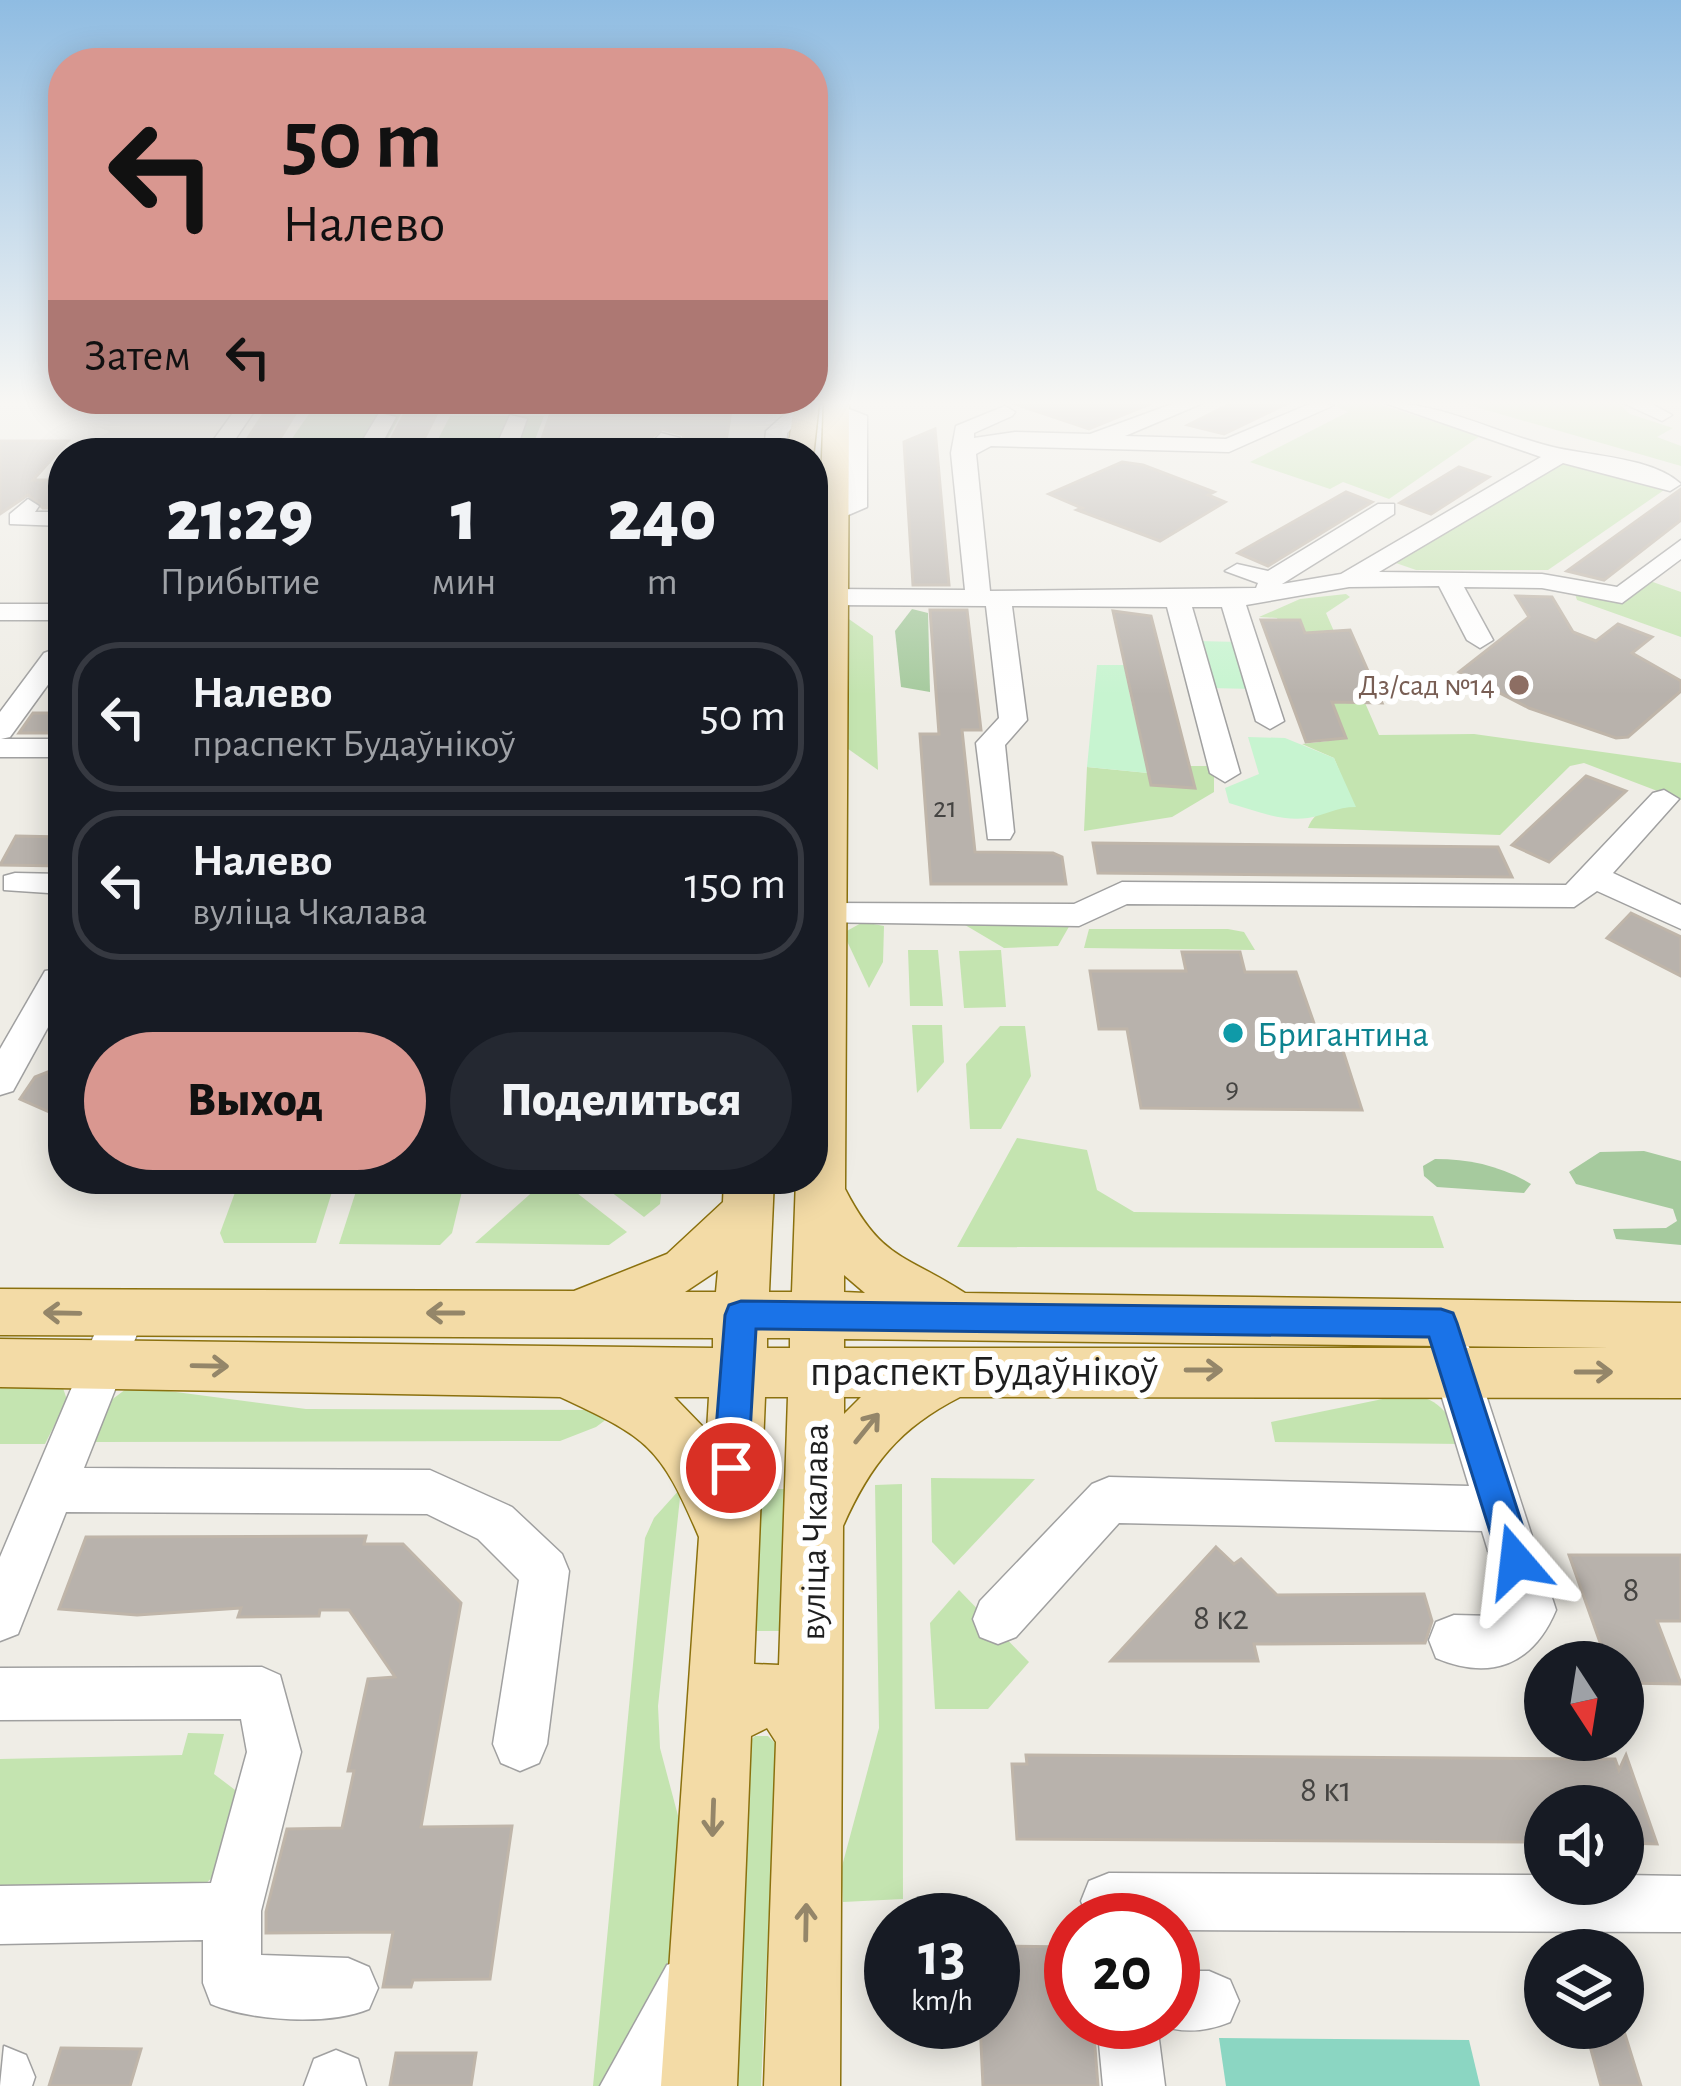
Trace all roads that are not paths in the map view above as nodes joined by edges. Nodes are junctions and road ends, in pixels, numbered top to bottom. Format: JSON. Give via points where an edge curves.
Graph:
{"nodes":[{"id":1,"x":970,"y":500,"type":"edge"},
{"id":2,"x":1483,"y":500,"type":"edge"},
{"id":3,"x":28,"y":506,"type":"dead end"},
{"id":4,"x":1386,"y":508,"type":"dead end"},
{"id":5,"x":48,"y":519,"type":"edge"},
{"id":6,"x":1681,"y":547,"type":"edge"},
{"id":7,"x":1381,"y":561,"type":"junction"},
{"id":8,"x":1237,"y":571,"type":"dead end"},
{"id":9,"x":828,"y":574,"type":"edge"},
{"id":10,"x":1414,"y":579,"type":"junction"},
{"id":11,"x":1447,"y":579,"type":"junction"},
{"id":12,"x":1349,"y":580,"type":"junction"},
{"id":13,"x":1269,"y":588,"type":"junction"},
{"id":14,"x":830,"y":597,"type":"junction"},
{"id":15,"x":988,"y":598,"type":"junction"},
{"id":16,"x":1232,"y":600,"type":"junction"},
{"id":17,"x":1178,"y":601,"type":"junction"},
{"id":18,"x":0,"y":612,"type":"edge"},
{"id":19,"x":48,"y":612,"type":"edge"},
{"id":20,"x":828,"y":614,"type":"edge"},
{"id":21,"x":1480,"y":640,"type":"dead end"},
{"id":22,"x":48,"y":666,"type":"edge"},
{"id":23,"x":1270,"y":721,"type":"dead end"},
{"id":24,"x":0,"y":731,"type":"edge"},
{"id":25,"x":0,"y":748,"type":"edge"},
{"id":26,"x":48,"y":748,"type":"edge"},
{"id":27,"x":1225,"y":773,"type":"dead end"},
{"id":28,"x":1664,"y":799,"type":"dead end"},
{"id":29,"x":999,"y":832,"type":"dead end"},
{"id":30,"x":1591,"y":876,"type":"junction"},
{"id":31,"x":16,"y":884,"type":"dead end"},
{"id":32,"x":48,"y":884,"type":"edge"},
{"id":33,"x":828,"y":914,"type":"edge"},
{"id":34,"x":1681,"y":917,"type":"edge"},
{"id":35,"x":48,"y":996,"type":"edge"},
{"id":36,"x":0,"y":1081,"type":"edge"},
{"id":37,"x":748,"y":1194,"type":"edge"},
{"id":38,"x":819,"y":1194,"type":"edge"},
{"id":39,"x":823,"y":1194,"type":"edge"},
{"id":40,"x":0,"y":1312,"type":"edge"},
{"id":41,"x":124,"y":1314,"type":"junction"},
{"id":42,"x":562,"y":1314,"type":"junction"},
{"id":43,"x":741,"y":1315,"type":"junction"},
{"id":44,"x":1681,"y":1326,"type":"edge"},
{"id":45,"x":963,"y":1342,"type":"junction"},
{"id":46,"x":816,"y":1343,"type":"junction"},
{"id":47,"x":1448,"y":1347,"type":"junction"},
{"id":48,"x":0,"y":1363,"type":"edge"},
{"id":49,"x":103,"y":1364,"type":"junction"},
{"id":50,"x":737,"y":1371,"type":"junction"},
{"id":51,"x":548,"y":1372,"type":"junction"},
{"id":52,"x":1681,"y":1373,"type":"edge"},
{"id":53,"x":50,"y":1490,"type":"junction"},
{"id":54,"x":1499,"y":1509,"type":"junction"},
{"id":55,"x":813,"y":1527,"type":"junction"},
{"id":56,"x":727,"y":1534,"type":"junction"},
{"id":57,"x":0,"y":1616,"type":"edge"},
{"id":58,"x":998,"y":1619,"type":"dead end"},
{"id":59,"x":1454,"y":1640,"type":"dead end"},
{"id":60,"x":0,"y":1694,"type":"edge"},
{"id":61,"x":520,"y":1744,"type":"dead end"},
{"id":62,"x":809,"y":1745,"type":"junction"},
{"id":63,"x":716,"y":1747,"type":"junction"},
{"id":64,"x":1200,"y":1901,"type":"edge"},
{"id":65,"x":1681,"y":1904,"type":"edge"},
{"id":66,"x":232,"y":1911,"type":"junction"},
{"id":67,"x":0,"y":1915,"type":"edge"},
{"id":68,"x":707,"y":1951,"type":"junction"},
{"id":69,"x":348,"y":1988,"type":"dead end"},
{"id":70,"x":1130,"y":2049,"type":"edge"},
{"id":71,"x":632,"y":2086,"type":"edge"},
{"id":72,"x":699,"y":2086,"type":"edge"},
{"id":73,"x":802,"y":2086,"type":"edge"},
{"id":74,"x":1134,"y":2086,"type":"edge"}],
"edges":[{"from":1,"to":15,"type":"street"},
{"from":2,"to":7,"type":"street"},
{"from":3,"to":5,"type":"street","via":[[18,519]]},
{"from":4,"to":13,"type":"street"},
{"from":6,"to":11,"type":"street","via":[[1622,596],[1542,580]]},
{"from":7,"to":10,"type":"street"},
{"from":7,"to":12,"type":"street"},
{"from":8,"to":13,"type":"street"},
{"from":9,"to":14,"type":"main road","name":"вуліца Чкалава"},
{"from":10,"to":11,"type":"street"},
{"from":10,"to":12,"type":"street"},
{"from":11,"to":21,"type":"street"},
{"from":12,"to":13,"type":"street"},
{"from":13,"to":16,"type":"street"},
{"from":14,"to":15,"type":"street"},
{"from":14,"to":20,"type":"main road","name":"вуліца Чкалава"},
{"from":15,"to":17,"type":"street"},
{"from":15,"to":29,"type":"street","via":[[1013,721],[990,742]]},
{"from":16,"to":17,"type":"street"},
{"from":16,"to":23,"type":"street"},
{"from":17,"to":27,"type":"street"},
{"from":18,"to":19,"type":"street"},
{"from":22,"to":24,"type":"street"},
{"from":25,"to":26,"type":"street"},
{"from":28,"to":30,"type":"street"},
{"from":30,"to":33,"type":"street","via":[[1574,896],[1122,893],[1079,915]]},
{"from":30,"to":34,"type":"street"},
{"from":31,"to":32,"type":"street"},
{"from":35,"to":36,"type":"street"},
{"from":37,"to":42,"type":"main road","via":[[685,1269]]},
{"from":37,"to":43,"type":"main road"},
{"from":38,"to":46,"type":"main road","name":"вуліца Чкалава"},
{"from":39,"to":45,"type":"main road","via":[[868,1270]]},
{"from":41,"to":40,"type":"main road","name":"праспект Будаўнікоў","one_way":true},
{"from":42,"to":41,"type":"main road","name":"праспект Будаўнікоў","one_way":true},
{"from":41,"to":49,"type":"street"},
{"from":42,"to":43,"type":"main road","name":"праспект Будаўнікоў"},
{"from":43,"to":46,"type":"main road","name":"праспект Будаўнікоў"},
{"from":43,"to":50,"type":"main road"},
{"from":44,"to":47,"type":"main road","name":"праспект Будаўнікоў"},
{"from":45,"to":46,"type":"main road","name":"праспект Будаўнікоў"},
{"from":45,"to":47,"type":"main road","name":"праспект Будаўнікоў"},
{"from":55,"to":45,"type":"main road","one_way":true,"via":[[864,1426]]},
{"from":46,"to":50,"type":"main road","name":"праспект Будаўнікоў"},
{"from":46,"to":55,"type":"main road","name":"вуліца Чкалава"},
{"from":47,"to":52,"type":"main road","name":"праспект Будаўнікоў","one_way":true},
{"from":47,"to":54,"type":"street"},
{"from":48,"to":49,"type":"main road","name":"праспект Будаўнікоў"},
{"from":49,"to":51,"type":"main road","name":"праспект Будаўнікоў","one_way":true},
{"from":49,"to":53,"type":"street"},
{"from":50,"to":51,"type":"main road","name":"праспект Будаўнікоў"},
{"from":50,"to":56,"type":"main road"},
{"from":51,"to":56,"type":"main road","via":[[657,1413],[684,1442]]},
{"from":53,"to":57,"type":"street"},
{"from":53,"to":61,"type":"street","via":[[430,1492],[495,1522],[545,1571]]},
{"from":54,"to":58,"type":"street","via":[[1109,1500]]},
{"from":54,"to":59,"type":"street","via":[[1531,1610],[1505,1641]]},
{"from":55,"to":62,"type":"main road","name":"вуліца Чкалава"},
{"from":56,"to":63,"type":"main road"},
{"from":60,"to":66,"type":"street","via":[[262,1693],[274,1753]]},
{"from":62,"to":63,"type":"main road","via":[[794,1705],[769,1694],[738,1702],[718,1729]]},
{"from":73,"to":62,"type":"main road","name":"вуліца Чкалава","one_way":true},
{"from":63,"to":68,"type":"main road","one_way":true},
{"from":64,"to":65,"type":"street"},
{"from":66,"to":67,"type":"street"},
{"from":66,"to":69,"type":"street","via":[[232,1983]]},
{"from":68,"to":71,"type":"street"},
{"from":68,"to":72,"type":"main road"},
{"from":70,"to":74,"type":"street"}]}
